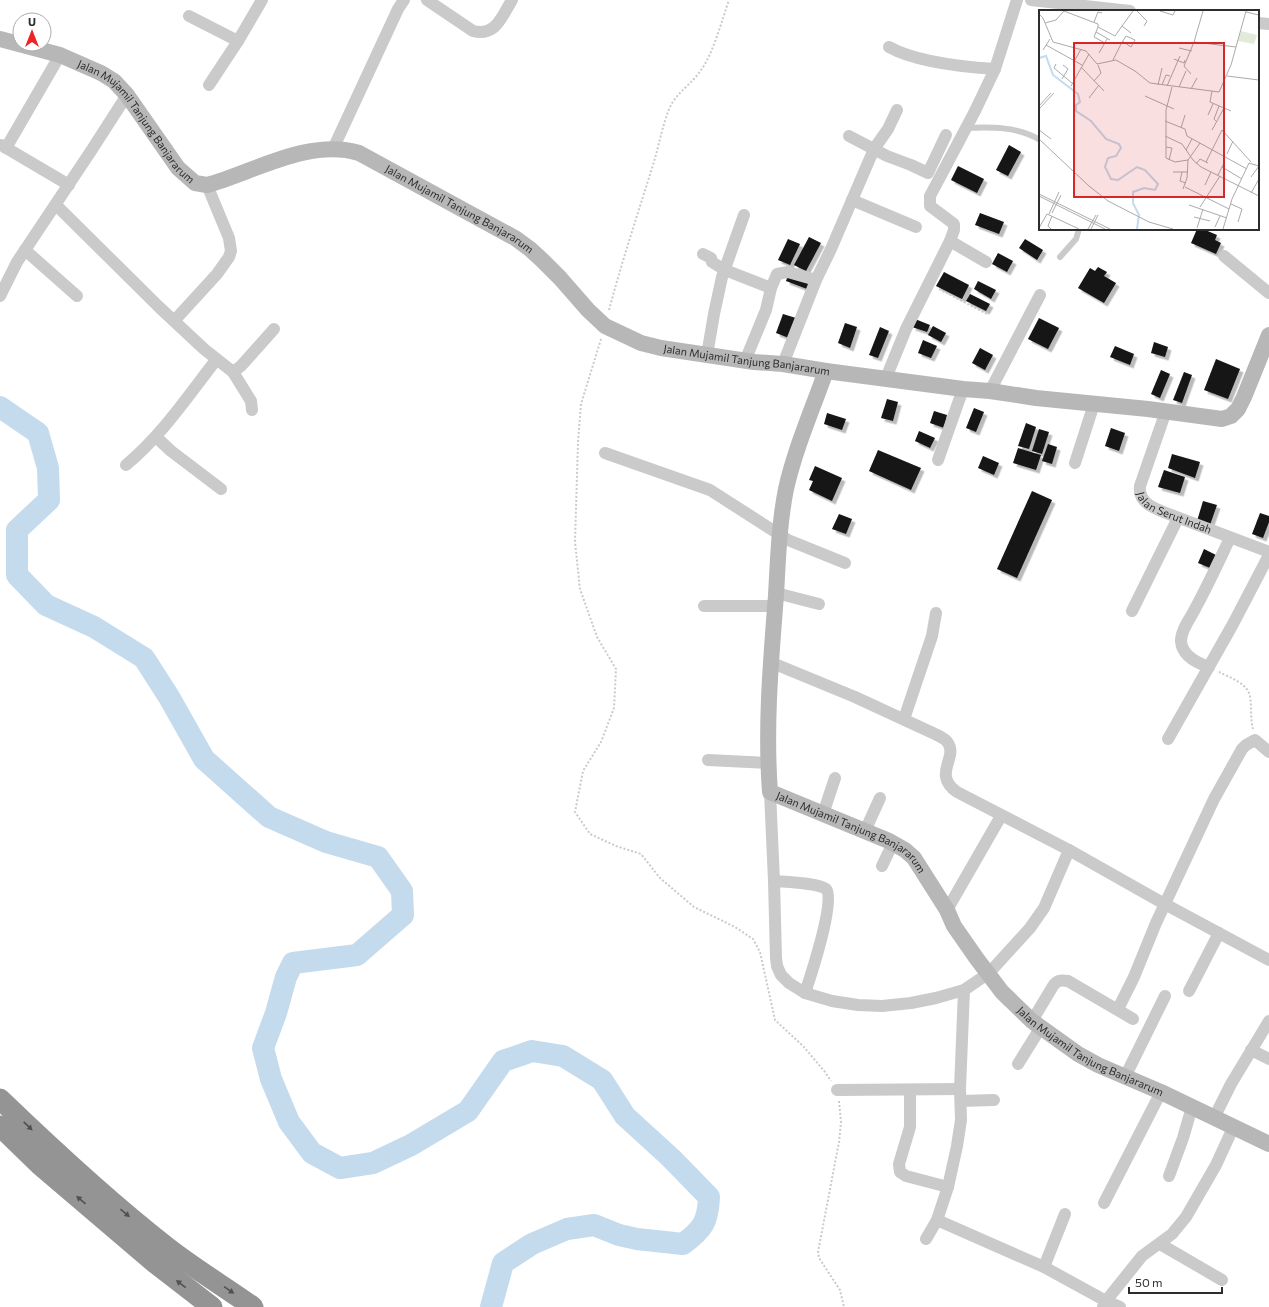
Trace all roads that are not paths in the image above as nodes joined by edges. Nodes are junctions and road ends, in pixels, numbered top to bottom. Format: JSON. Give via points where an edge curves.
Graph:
{"nodes":[{"id":1,"x":261,"y":0,"type":"edge"},
{"id":2,"x":427,"y":0,"type":"edge"},
{"id":3,"x":512,"y":0,"type":"edge"},
{"id":4,"x":1017,"y":0,"type":"edge"},
{"id":5,"x":1030,"y":0,"type":"edge"},
{"id":6,"x":402,"y":3,"type":"edge"},
{"id":7,"x":1121,"y":10,"type":"edge"},
{"id":8,"x":189,"y":16,"type":"dead end"},
{"id":9,"x":1259,"y":23,"type":"edge"},
{"id":10,"x":1269,"y":24,"type":"edge"},
{"id":11,"x":0,"y":39,"type":"edge"},
{"id":12,"x":238,"y":42,"type":"junction"},
{"id":13,"x":889,"y":47,"type":"dead end"},
{"id":14,"x":60,"y":55,"type":"junction"},
{"id":15,"x":996,"y":69,"type":"junction"},
{"id":16,"x":209,"y":85,"type":"dead end"},
{"id":17,"x":127,"y":95,"type":"junction"},
{"id":18,"x":897,"y":110,"type":"dead end"},
{"id":19,"x":965,"y":128,"type":"junction"},
{"id":20,"x":946,"y":135,"type":"dead end"},
{"id":21,"x":849,"y":136,"type":"dead end"},
{"id":22,"x":1039,"y":140,"type":"edge"},
{"id":23,"x":3,"y":147,"type":"edge"},
{"id":24,"x":333,"y":149,"type":"junction"},
{"id":25,"x":874,"y":149,"type":"junction"},
{"id":26,"x":69,"y":185,"type":"junction"},
{"id":27,"x":207,"y":185,"type":"junction"},
{"id":28,"x":852,"y":200,"type":"junction"},
{"id":29,"x":56,"y":204,"type":"junction"},
{"id":30,"x":744,"y":215,"type":"dead end"},
{"id":31,"x":916,"y":227,"type":"dead end"},
{"id":32,"x":1079,"y":230,"type":"edge"},
{"id":33,"x":950,"y":241,"type":"junction"},
{"id":34,"x":25,"y":250,"type":"junction"},
{"id":35,"x":703,"y":254,"type":"dead end"},
{"id":36,"x":1224,"y":256,"type":"dead end"},
{"id":37,"x":1060,"y":257,"type":"dead end"},
{"id":38,"x":986,"y":262,"type":"dead end"},
{"id":39,"x":725,"y":270,"type":"junction"},
{"id":40,"x":816,"y":280,"type":"junction"},
{"id":41,"x":771,"y":288,"type":"junction"},
{"id":42,"x":1269,"y":293,"type":"edge"},
{"id":43,"x":1040,"y":295,"type":"dead end"},
{"id":44,"x":0,"y":296,"type":"edge"},
{"id":45,"x":77,"y":296,"type":"dead end"},
{"id":46,"x":174,"y":321,"type":"junction"},
{"id":47,"x":274,"y":329,"type":"dead end"},
{"id":48,"x":1269,"y":335,"type":"edge"},
{"id":49,"x":708,"y":355,"type":"junction"},
{"id":50,"x":216,"y":360,"type":"junction"},
{"id":51,"x":745,"y":361,"type":"junction"},
{"id":52,"x":783,"y":364,"type":"junction"},
{"id":53,"x":826,"y":371,"type":"junction"},
{"id":54,"x":233,"y":372,"type":"junction"},
{"id":55,"x":886,"y":378,"type":"junction"},
{"id":56,"x":963,"y":389,"type":"junction"},
{"id":57,"x":990,"y":391,"type":"junction"},
{"id":58,"x":1094,"y":404,"type":"junction"},
{"id":59,"x":252,"y":410,"type":"dead end"},
{"id":60,"x":1166,"y":411,"type":"junction"},
{"id":61,"x":156,"y":437,"type":"junction"},
{"id":62,"x":605,"y":453,"type":"dead end"},
{"id":63,"x":938,"y":460,"type":"dead end"},
{"id":64,"x":1075,"y":463,"type":"dead end"},
{"id":65,"x":126,"y":465,"type":"dead end"},
{"id":66,"x":221,"y":489,"type":"dead end"},
{"id":67,"x":1178,"y":518,"type":"junction"},
{"id":68,"x":780,"y":534,"type":"junction"},
{"id":69,"x":1230,"y":538,"type":"junction"},
{"id":70,"x":1269,"y":553,"type":"edge"},
{"id":71,"x":845,"y":563,"type":"dead end"},
{"id":72,"x":775,"y":600,"type":"junction"},
{"id":73,"x":819,"y":604,"type":"dead end"},
{"id":74,"x":704,"y":606,"type":"dead end"},
{"id":75,"x":1132,"y":611,"type":"dead end"},
{"id":76,"x":936,"y":613,"type":"dead end"},
{"id":77,"x":770,"y":662,"type":"junction"},
{"id":78,"x":1209,"y":667,"type":"junction"},
{"id":79,"x":904,"y":719,"type":"junction"},
{"id":80,"x":1168,"y":739,"type":"dead end"},
{"id":81,"x":1269,"y":752,"type":"edge"},
{"id":82,"x":708,"y":760,"type":"dead end"},
{"id":83,"x":768,"y":764,"type":"junction"},
{"id":84,"x":835,"y":778,"type":"dead end"},
{"id":85,"x":770,"y":792,"type":"junction"},
{"id":86,"x":880,"y":798,"type":"dead end"},
{"id":87,"x":823,"y":814,"type":"junction"},
{"id":88,"x":1001,"y":816,"type":"junction"},
{"id":89,"x":865,"y":831,"type":"junction"},
{"id":90,"x":893,"y":843,"type":"junction"},
{"id":91,"x":1069,"y":850,"type":"junction"},
{"id":92,"x":882,"y":866,"type":"dead end"},
{"id":93,"x":774,"y":882,"type":"junction"},
{"id":94,"x":1165,"y":904,"type":"junction"},
{"id":95,"x":947,"y":910,"type":"junction"},
{"id":96,"x":1219,"y":933,"type":"junction"},
{"id":97,"x":1269,"y":960,"type":"edge"},
{"id":98,"x":989,"y":973,"type":"junction"},
{"id":99,"x":964,"y":990,"type":"junction"},
{"id":100,"x":1189,"y":991,"type":"dead end"},
{"id":101,"x":805,"y":993,"type":"junction"},
{"id":102,"x":1165,"y":996,"type":"dead end"},
{"id":103,"x":1118,"y":1009,"type":"junction"},
{"id":104,"x":1133,"y":1019,"type":"dead end"},
{"id":105,"x":1269,"y":1021,"type":"edge"},
{"id":106,"x":1036,"y":1024,"type":"junction"},
{"id":107,"x":1251,"y":1050,"type":"junction"},
{"id":108,"x":1269,"y":1059,"type":"edge"},
{"id":109,"x":1018,"y":1064,"type":"dead end"},
{"id":110,"x":1125,"y":1077,"type":"junction"},
{"id":111,"x":837,"y":1090,"type":"road end"},
{"id":112,"x":910,"y":1090,"type":"junction"},
{"id":113,"x":1161,"y":1092,"type":"junction"},
{"id":114,"x":961,"y":1095,"type":"junction"},
{"id":115,"x":0,"y":1099,"type":"edge"},
{"id":116,"x":994,"y":1100,"type":"dead end"},
{"id":117,"x":1192,"y":1107,"type":"junction"},
{"id":118,"x":1214,"y":1118,"type":"junction"},
{"id":119,"x":0,"y":1126,"type":"edge"},
{"id":120,"x":1233,"y":1128,"type":"junction"},
{"id":121,"x":1269,"y":1144,"type":"edge"},
{"id":122,"x":1169,"y":1176,"type":"dead end"},
{"id":123,"x":948,"y":1187,"type":"junction"},
{"id":124,"x":1104,"y":1203,"type":"dead end"},
{"id":125,"x":1065,"y":1214,"type":"dead end"},
{"id":126,"x":937,"y":1220,"type":"junction"},
{"id":127,"x":926,"y":1239,"type":"dead end"},
{"id":128,"x":1160,"y":1244,"type":"junction"},
{"id":129,"x":1044,"y":1267,"type":"junction"},
{"id":130,"x":1222,"y":1280,"type":"dead end"},
{"id":131,"x":1105,"y":1304,"type":"edge"},
{"id":132,"x":212,"y":1307,"type":"edge"},
{"id":133,"x":253,"y":1307,"type":"edge"},
{"id":134,"x":1120,"y":1307,"type":"edge"}],
"edges":[{"from":1,"to":12,"type":"street"},
{"from":2,"to":3,"type":"street","via":[[473,31],[482,33],[496,26]]},
{"from":4,"to":15,"type":"street"},
{"from":5,"to":7,"type":"street"},
{"from":6,"to":24,"type":"street"},
{"from":8,"to":12,"type":"street"},
{"from":9,"to":10,"type":"street"},
{"from":11,"to":14,"type":"street","name":"Jalan Mujamil Tanjung Banjararum"},
{"from":12,"to":16,"type":"street"},
{"from":13,"to":15,"type":"street","via":[[904,54],[934,61]]},
{"from":14,"to":17,"type":"street","name":"Jalan Mujamil Tanjung Banjararum","via":[[101,72]]},
{"from":14,"to":23,"type":"street"},
{"from":15,"to":19,"type":"street"},
{"from":17,"to":26,"type":"street"},
{"from":17,"to":27,"type":"street","name":"Jalan Mujamil Tanjung Banjararum","via":[[178,168],[195,182]]},
{"from":18,"to":25,"type":"street"},
{"from":19,"to":22,"type":"lane","via":[[993,127],[1023,132]]},
{"from":19,"to":33,"type":"street","via":[[930,196],[930,206],[954,224]]},
{"from":20,"to":25,"type":"street","via":[[928,173]]},
{"from":21,"to":25,"type":"street"},
{"from":23,"to":26,"type":"street"},
{"from":24,"to":27,"type":"street","name":"Jalan Mujamil Tanjung Banjararum","via":[[305,152]]},
{"from":24,"to":49,"type":"street","name":"Jalan Mujamil Tanjung Banjararum","via":[[352,151],[375,160],[515,238],[542,260],[588,310],[611,329],[641,343]]},
{"from":25,"to":28,"type":"street"},
{"from":26,"to":29,"type":"street"},
{"from":27,"to":46,"type":"street","via":[[230,238],[230,257]]},
{"from":28,"to":31,"type":"street"},
{"from":28,"to":40,"type":"street"},
{"from":29,"to":34,"type":"street"},
{"from":29,"to":46,"type":"street"},
{"from":30,"to":39,"type":"street"},
{"from":32,"to":37,"type":"lane","via":[[1076,239]]},
{"from":33,"to":38,"type":"street"},
{"from":33,"to":55,"type":"street","via":[[906,329]]},
{"from":34,"to":44,"type":"street"},
{"from":34,"to":45,"type":"street"},
{"from":35,"to":39,"type":"street"},
{"from":36,"to":42,"type":"street"},
{"from":39,"to":41,"type":"street"},
{"from":39,"to":49,"type":"street","via":[[714,314]]},
{"from":40,"to":41,"type":"street","via":[[792,273],[776,274]]},
{"from":40,"to":52,"type":"street"},
{"from":41,"to":51,"type":"street","via":[[766,310]]},
{"from":43,"to":57,"type":"street"},
{"from":46,"to":50,"type":"street"},
{"from":47,"to":54,"type":"street"},
{"from":48,"to":60,"type":"street","via":[[1244,397],[1231,416],[1218,418]]},
{"from":49,"to":51,"type":"street","name":"Jalan Mujamil Tanjung Banjararum"},
{"from":50,"to":54,"type":"street"},
{"from":50,"to":61,"type":"street"},
{"from":51,"to":52,"type":"street","name":"Jalan Mujamil Tanjung Banjararum"},
{"from":52,"to":53,"type":"street","name":"Jalan Mujamil Tanjung Banjararum"},
{"from":53,"to":55,"type":"street"},
{"from":53,"to":68,"type":"street","name":"Jalan Mujamil Tanjung Banjararum","via":[[794,459],[786,490]]},
{"from":54,"to":59,"type":"street","via":[[251,401]]},
{"from":55,"to":56,"type":"street"},
{"from":56,"to":57,"type":"street"},
{"from":56,"to":63,"type":"street"},
{"from":57,"to":58,"type":"street"},
{"from":58,"to":60,"type":"street"},
{"from":58,"to":64,"type":"street"},
{"from":60,"to":67,"type":"street","name":"Jalan Serut Indah","via":[[1140,489],[1146,503]]},
{"from":61,"to":65,"type":"street"},
{"from":61,"to":66,"type":"street"},
{"from":62,"to":68,"type":"street","via":[[710,490]]},
{"from":67,"to":69,"type":"street","name":"Jalan Serut Indah"},
{"from":67,"to":75,"type":"street"},
{"from":68,"to":71,"type":"street","via":[[788,540]]},
{"from":68,"to":72,"type":"street","name":"Jalan Mujamil Tanjung Banjararum"},
{"from":69,"to":70,"type":"street","name":"Jalan Serut Indah"},
{"from":69,"to":78,"type":"street","via":[[1196,609],[1183,630],[1181,641],[1184,650],[1195,662]]},
{"from":70,"to":78,"type":"street"},
{"from":72,"to":73,"type":"street"},
{"from":72,"to":74,"type":"street"},
{"from":72,"to":77,"type":"street","name":"Jalan Mujamil Tanjung Banjararum"},
{"from":76,"to":79,"type":"street","via":[[930,643]]},
{"from":77,"to":79,"type":"street"},
{"from":77,"to":83,"type":"street","name":"Jalan Mujamil Tanjung Banjararum"},
{"from":78,"to":80,"type":"street"},
{"from":79,"to":88,"type":"street","via":[[948,742],[950,750],[946,776],[951,788]]},
{"from":81,"to":94,"type":"street","via":[[1255,740],[1242,749],[1214,799]]},
{"from":82,"to":83,"type":"street"},
{"from":83,"to":85,"type":"street","name":"Jalan Mujamil Tanjung Banjararum"},
{"from":84,"to":87,"type":"street"},
{"from":85,"to":87,"type":"street","name":"Jalan Mujamil Tanjung Banjararum"},
{"from":85,"to":93,"type":"street"},
{"from":86,"to":89,"type":"street"},
{"from":87,"to":89,"type":"street","name":"Jalan Mujamil Tanjung Banjararum"},
{"from":88,"to":91,"type":"street"},
{"from":88,"to":95,"type":"street"},
{"from":89,"to":90,"type":"street","name":"Jalan Mujamil Tanjung Banjararum"},
{"from":90,"to":92,"type":"street"},
{"from":90,"to":95,"type":"street","name":"Jalan Mujamil Tanjung Banjararum","via":[[914,858]]},
{"from":91,"to":94,"type":"street"},
{"from":91,"to":98,"type":"street","via":[[1044,908],[1030,928]]},
{"from":93,"to":101,"type":"street","via":[[777,966],[789,984]]},
{"from":93,"to":101,"type":"street","via":[[819,886],[826,888],[829,893],[821,939]]},
{"from":94,"to":96,"type":"street"},
{"from":94,"to":103,"type":"street"},
{"from":95,"to":98,"type":"street","name":"Jalan Mujamil Tanjung Banjararum","via":[[954,926]]},
{"from":96,"to":97,"type":"street"},
{"from":96,"to":100,"type":"street"},
{"from":98,"to":99,"type":"street"},
{"from":98,"to":106,"type":"street","name":"Jalan Mujamil Tanjung Banjararum","via":[[1002,992]]},
{"from":99,"to":101,"type":"street","via":[[911,1003],[882,1006],[858,1006]]},
{"from":99,"to":114,"type":"street"},
{"from":102,"to":110,"type":"street"},
{"from":103,"to":104,"type":"street"},
{"from":103,"to":106,"type":"street","via":[[1062,980],[1056,982]]},
{"from":105,"to":107,"type":"street"},
{"from":106,"to":109,"type":"street"},
{"from":106,"to":110,"type":"street","name":"Jalan Mujamil Tanjung Banjararum","via":[[1078,1054]]},
{"from":107,"to":108,"type":"street"},
{"from":107,"to":118,"type":"street"},
{"from":110,"to":113,"type":"street","name":"Jalan Mujamil Tanjung Banjararum"},
{"from":111,"to":112,"type":"street"},
{"from":112,"to":114,"type":"street"},
{"from":112,"to":123,"type":"street","via":[[910,1127],[899,1164],[900,1172],[906,1176]]},
{"from":113,"to":117,"type":"street","name":"Jalan Mujamil Tanjung Banjararum"},
{"from":113,"to":124,"type":"street"},
{"from":114,"to":116,"type":"street"},
{"from":114,"to":123,"type":"street","via":[[961,1120]]},
{"from":115,"to":133,"type":"highway","one_way":true,"via":[[124,1212],[170,1249]]},
{"from":117,"to":118,"type":"street","name":"Jalan Mujamil Tanjung Banjararum"},
{"from":117,"to":122,"type":"street"},
{"from":118,"to":120,"type":"street","name":"Jalan Mujamil Tanjung Banjararum"},
{"from":132,"to":119,"type":"highway","one_way":true,"via":[[155,1264],[40,1165]]},
{"from":120,"to":121,"type":"street","name":"Jalan Mujamil Tanjung Banjararum"},
{"from":120,"to":128,"type":"street","via":[[1192,1207],[1177,1228]]},
{"from":123,"to":126,"type":"street"},
{"from":125,"to":129,"type":"street"},
{"from":126,"to":127,"type":"street"},
{"from":126,"to":129,"type":"street"},
{"from":128,"to":130,"type":"street"},
{"from":128,"to":131,"type":"street","via":[[1142,1256]]},
{"from":129,"to":131,"type":"street"},
{"from":131,"to":134,"type":"street"}]}
